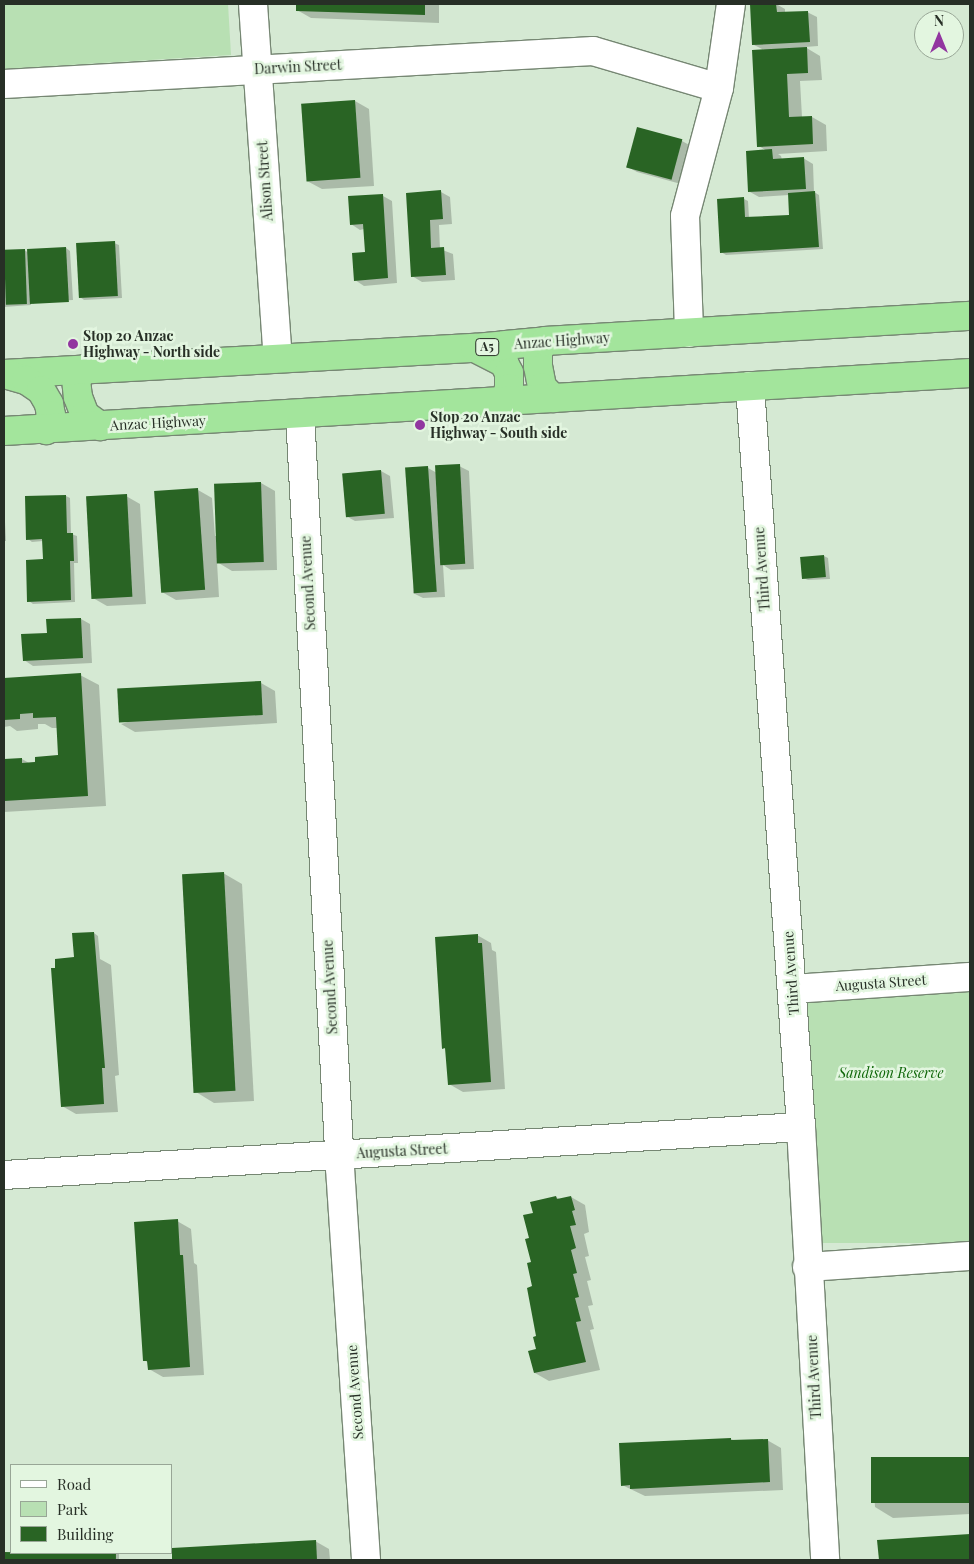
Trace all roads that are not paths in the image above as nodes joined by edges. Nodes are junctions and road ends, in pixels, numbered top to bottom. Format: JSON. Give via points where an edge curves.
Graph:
{"nodes":[{"id":1,"x":253,"y":4,"type":"edge"},
{"id":2,"x":731,"y":4,"type":"edge"},
{"id":3,"x":257,"y":70,"type":"junction"},
{"id":4,"x":4,"y":84,"type":"edge"},
{"id":5,"x":719,"y":88,"type":"junction"},
{"id":6,"x":970,"y":316,"type":"edge"},
{"id":7,"x":690,"y":333,"type":"junction"},
{"id":8,"x":546,"y":341,"type":"junction"},
{"id":9,"x":475,"y":348,"type":"junction"},
{"id":10,"x":278,"y":358,"type":"junction"},
{"id":11,"x":85,"y":369,"type":"junction"},
{"id":12,"x":970,"y":373,"type":"edge"},
{"id":13,"x":4,"y":374,"type":"edge"},
{"id":14,"x":750,"y":386,"type":"junction"},
{"id":15,"x":553,"y":398,"type":"junction"},
{"id":16,"x":504,"y":401,"type":"junction"},
{"id":17,"x":300,"y":414,"type":"junction"},
{"id":18,"x":100,"y":426,"type":"junction"},
{"id":19,"x":46,"y":430,"type":"junction"},
{"id":20,"x":4,"y":431,"type":"edge"},
{"id":21,"x":970,"y":977,"type":"edge"},
{"id":22,"x":792,"y":989,"type":"junction"},
{"id":23,"x":801,"y":1127,"type":"junction"},
{"id":24,"x":339,"y":1154,"type":"junction"},
{"id":25,"x":4,"y":1174,"type":"edge"},
{"id":26,"x":970,"y":1256,"type":"edge"},
{"id":27,"x":807,"y":1267,"type":"junction"},
{"id":28,"x":366,"y":1560,"type":"edge"},
{"id":29,"x":825,"y":1560,"type":"edge"}],
"edges":[{"from":1,"to":3,"type":"street","name":"Alison Street"},
{"from":2,"to":5,"type":"street"},
{"from":3,"to":4,"type":"street","name":"Darwin Street"},
{"from":3,"to":5,"type":"street","name":"Darwin Street","via":[[593,51]]},
{"from":3,"to":10,"type":"street","name":"Alison Street"},
{"from":5,"to":7,"type":"street","via":[[685,216]]},
{"from":6,"to":7,"type":"highway","name":"Anzac Highway","number":"A5"},
{"from":7,"to":8,"type":"highway","name":"Anzac Highway","number":"A5"},
{"from":8,"to":9,"type":"highway","name":"Anzac Highway","number":"A5"},
{"from":8,"to":15,"type":"highway","via":[[538,350],[538,366],[542,387]]},
{"from":9,"to":10,"type":"highway","name":"Anzac Highway","number":"A5"},
{"from":9,"to":16,"type":"highway","via":[[504,363],[508,374]]},
{"from":10,"to":11,"type":"highway","name":"Anzac Highway","number":"A5"},
{"from":11,"to":13,"type":"highway","name":"Anzac Highway","number":"A5"},
{"from":11,"to":18,"type":"highway","via":[[76,379],[78,397],[85,415]]},
{"from":12,"to":14,"type":"highway","name":"Anzac Highway"},
{"from":13,"to":19,"type":"highway","via":[[26,380],[41,390],[51,416]]},
{"from":14,"to":15,"type":"highway","name":"Anzac Highway"},
{"from":14,"to":22,"type":"street","name":"Third Avenue"},
{"from":15,"to":16,"type":"highway","name":"Anzac Highway"},
{"from":16,"to":17,"type":"highway","name":"Anzac Highway"},
{"from":17,"to":18,"type":"highway","name":"Anzac Highway"},
{"from":17,"to":24,"type":"street","name":"Second Avenue"},
{"from":18,"to":19,"type":"highway","name":"Anzac Highway"},
{"from":19,"to":20,"type":"highway","name":"Anzac Highway"},
{"from":21,"to":22,"type":"street","name":"Augusta Street"},
{"from":22,"to":23,"type":"street","name":"Third Avenue"},
{"from":23,"to":24,"type":"street","name":"Augusta Street"},
{"from":23,"to":27,"type":"street","name":"Third Avenue"},
{"from":24,"to":25,"type":"street","name":"Augusta Street"},
{"from":24,"to":28,"type":"street","name":"Second Avenue"},
{"from":26,"to":27,"type":"street"},
{"from":27,"to":29,"type":"street","name":"Third Avenue"}]}
